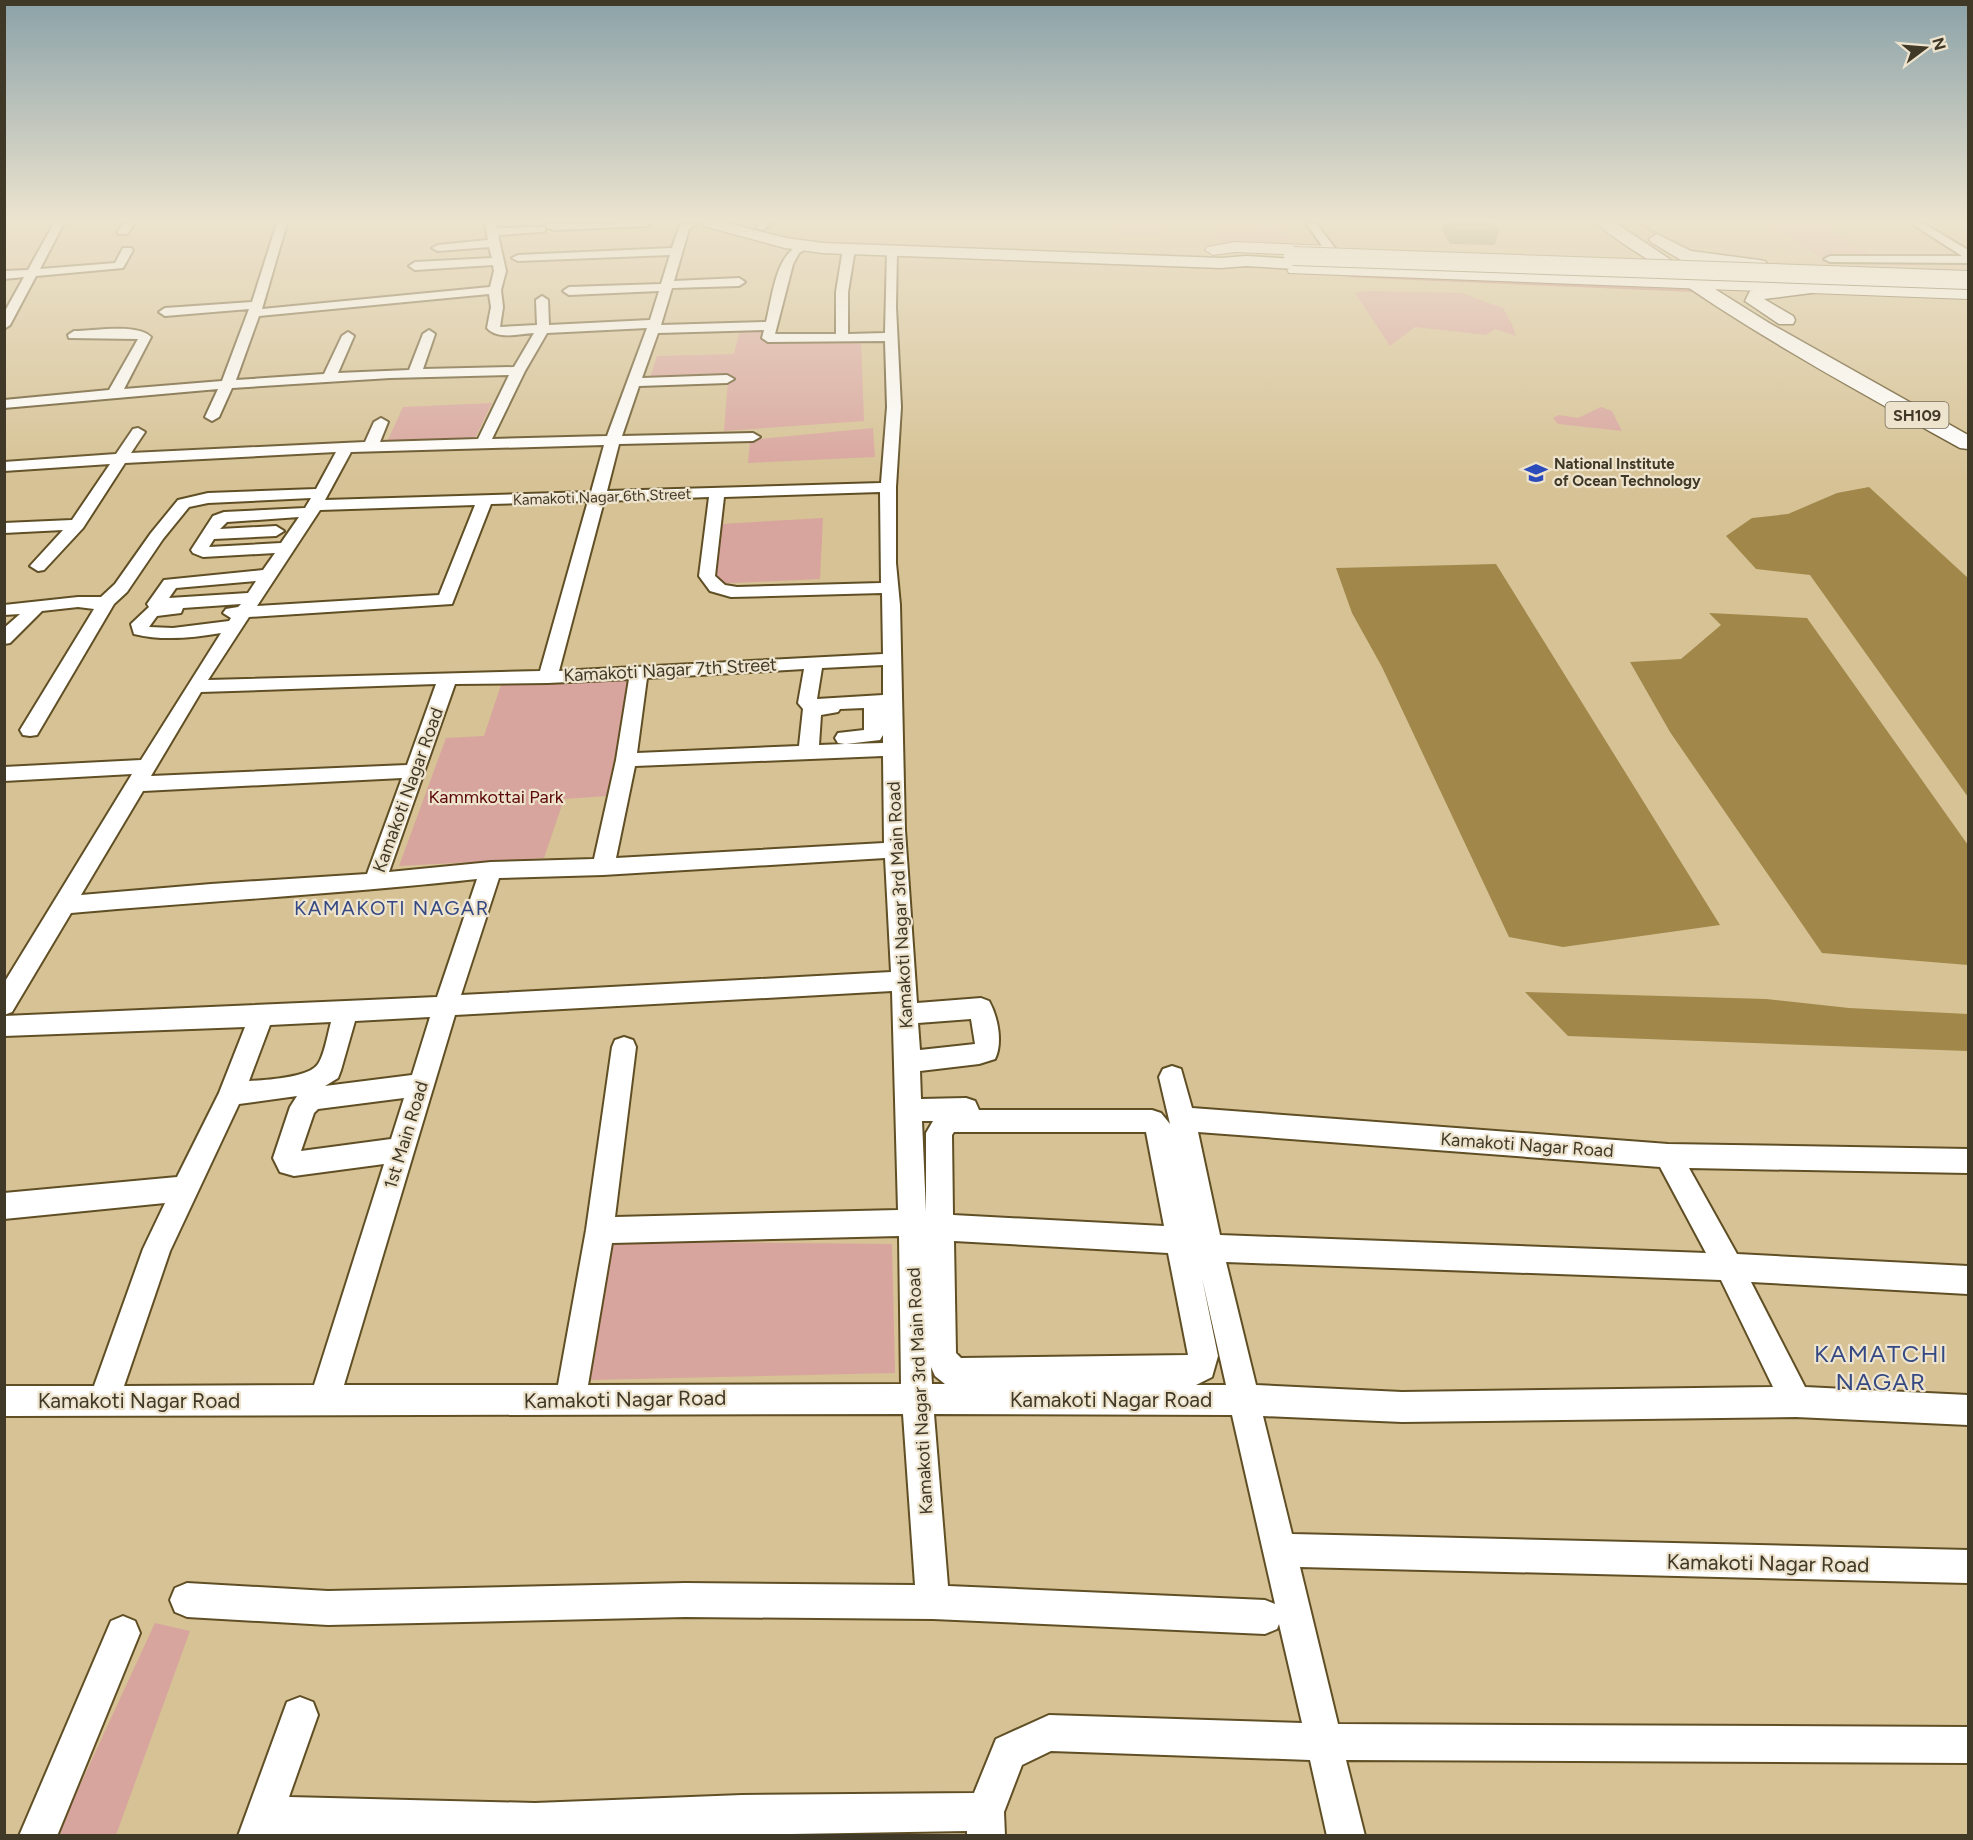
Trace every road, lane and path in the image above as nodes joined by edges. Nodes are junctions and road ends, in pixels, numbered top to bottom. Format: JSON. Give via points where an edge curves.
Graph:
{"nodes":[{"id":1,"x":13,"y":309,"type":"edge"},
{"id":2,"x":257,"y":309,"type":"joint"},
{"id":3,"x":497,"y":309,"type":"edge"},
{"id":4,"x":542,"y":309,"type":"edge"},
{"id":5,"x":659,"y":309,"type":"edge"},
{"id":6,"x":775,"y":309,"type":"edge"},
{"id":7,"x":842,"y":309,"type":"edge"},
{"id":8,"x":895,"y":309,"type":"edge"},
{"id":9,"x":1744,"y":309,"type":"edge"},
{"id":10,"x":1756,"y":309,"type":"edge"},
{"id":11,"x":1764,"y":309,"type":"edge"},
{"id":12,"x":165,"y":312,"type":"dead end"},
{"id":13,"x":4,"y":325,"type":"edge"},
{"id":14,"x":654,"y":326,"type":"junction"},
{"id":15,"x":771,"y":326,"type":"junction"},
{"id":16,"x":543,"y":329,"type":"junction"},
{"id":17,"x":429,"y":334,"type":"dead end"},
{"id":18,"x":74,"y":335,"type":"dead end"},
{"id":19,"x":348,"y":336,"type":"dead end"},
{"id":20,"x":891,"y":337,"type":"junction"},
{"id":21,"x":1800,"y":337,"type":"junction"},
{"id":22,"x":842,"y":338,"type":"junction"},
{"id":23,"x":518,"y":371,"type":"junction"},
{"id":24,"x":415,"y":372,"type":"junction"},
{"id":25,"x":1864,"y":377,"type":"junction"},
{"id":26,"x":329,"y":378,"type":"junction"},
{"id":27,"x":728,"y":380,"type":"dead end"},
{"id":28,"x":634,"y":382,"type":"junction"},
{"id":29,"x":228,"y":385,"type":"junction"},
{"id":30,"x":114,"y":394,"type":"junction"},
{"id":31,"x":4,"y":404,"type":"edge"},
{"id":32,"x":212,"y":417,"type":"dead end"},
{"id":33,"x":381,"y":422,"type":"dead end"},
{"id":34,"x":1968,"y":428,"type":"edge"},
{"id":35,"x":138,"y":432,"type":"dead end"},
{"id":36,"x":753,"y":437,"type":"dead end"},
{"id":37,"x":613,"y":440,"type":"junction"},
{"id":38,"x":483,"y":443,"type":"junction"},
{"id":39,"x":1968,"y":443,"type":"edge"},
{"id":40,"x":371,"y":445,"type":"junction"},
{"id":41,"x":347,"y":446,"type":"junction"},
{"id":42,"x":121,"y":458,"type":"junction"},
{"id":43,"x":4,"y":467,"type":"edge"},
{"id":44,"x":888,"y":488,"type":"junction"},
{"id":45,"x":717,"y":492,"type":"junction"},
{"id":46,"x":597,"y":498,"type":"junction"},
{"id":47,"x":484,"y":502,"type":"junction"},
{"id":48,"x":316,"y":504,"type":"junction"},
{"id":49,"x":288,"y":513,"type":"junction"},
{"id":50,"x":77,"y":525,"type":"junction"},
{"id":51,"x":4,"y":528,"type":"edge"},
{"id":52,"x":208,"y":535,"type":"junction"},
{"id":53,"x":282,"y":544,"type":"junction"},
{"id":54,"x":38,"y":566,"type":"dead end"},
{"id":55,"x":269,"y":573,"type":"junction"},
{"id":56,"x":890,"y":588,"type":"junction"},
{"id":57,"x":107,"y":600,"type":"junction"},
{"id":58,"x":36,"y":606,"type":"junction"},
{"id":59,"x":4,"y":610,"type":"edge"},
{"id":60,"x":234,"y":614,"type":"junction"},
{"id":61,"x":4,"y":639,"type":"edge"},
{"id":62,"x":891,"y":660,"type":"junction"},
{"id":63,"x":866,"y":666,"type":"junction"},
{"id":64,"x":813,"y":669,"type":"junction"},
{"id":65,"x":639,"y":672,"type":"junction"},
{"id":66,"x":548,"y":677,"type":"junction"},
{"id":67,"x":448,"y":678,"type":"junction"},
{"id":68,"x":195,"y":686,"type":"junction"},
{"id":69,"x":884,"y":702,"type":"junction"},
{"id":70,"x":30,"y":730,"type":"dead end"},
{"id":71,"x":808,"y":747,"type":"junction"},
{"id":72,"x":893,"y":749,"type":"junction"},
{"id":73,"x":626,"y":760,"type":"junction"},
{"id":74,"x":148,"y":766,"type":"junction"},
{"id":75,"x":415,"y":771,"type":"junction"},
{"id":76,"x":4,"y":774,"type":"edge"},
{"id":77,"x":137,"y":784,"type":"junction"},
{"id":78,"x":897,"y":850,"type":"junction"},
{"id":79,"x":603,"y":867,"type":"junction"},
{"id":80,"x":491,"y":870,"type":"junction"},
{"id":81,"x":375,"y":882,"type":"junction"},
{"id":82,"x":65,"y":905,"type":"junction"},
{"id":83,"x":903,"y":981,"type":"junction"},
{"id":84,"x":446,"y":1004,"type":"junction"},
{"id":85,"x":4,"y":1005,"type":"edge"},
{"id":86,"x":346,"y":1011,"type":"junction"},
{"id":87,"x":905,"y":1014,"type":"junction"},
{"id":88,"x":261,"y":1016,"type":"junction"},
{"id":89,"x":4,"y":1026,"type":"edge"},
{"id":90,"x":624,"y":1047,"type":"dead end"},
{"id":91,"x":907,"y":1062,"type":"junction"},
{"id":92,"x":1172,"y":1077,"type":"dead end"},
{"id":93,"x":421,"y":1085,"type":"junction"},
{"id":94,"x":231,"y":1094,"type":"junction"},
{"id":95,"x":1136,"y":1109,"type":"dead end"},
{"id":96,"x":909,"y":1110,"type":"junction"},
{"id":97,"x":1182,"y":1119,"type":"junction"},
{"id":98,"x":401,"y":1150,"type":"junction"},
{"id":99,"x":1668,"y":1156,"type":"junction"},
{"id":100,"x":1968,"y":1161,"type":"edge"},
{"id":101,"x":186,"y":1189,"type":"junction"},
{"id":102,"x":4,"y":1206,"type":"edge"},
{"id":103,"x":926,"y":1225,"type":"junction"},
{"id":104,"x":600,"y":1230,"type":"junction"},
{"id":105,"x":1195,"y":1244,"type":"junction"},
{"id":106,"x":1729,"y":1267,"type":"junction"},
{"id":107,"x":1968,"y":1280,"type":"edge"},
{"id":108,"x":917,"y":1398,"type":"junction"},
{"id":109,"x":104,"y":1400,"type":"junction"},
{"id":110,"x":570,"y":1400,"type":"junction"},
{"id":111,"x":1245,"y":1400,"type":"junction"},
{"id":112,"x":4,"y":1401,"type":"edge"},
{"id":113,"x":324,"y":1401,"type":"junction"},
{"id":114,"x":1796,"y":1402,"type":"junction"},
{"id":115,"x":1968,"y":1410,"type":"edge"},
{"id":116,"x":1280,"y":1550,"type":"junction"},
{"id":117,"x":1968,"y":1566,"type":"edge"},
{"id":118,"x":188,"y":1600,"type":"dead end"},
{"id":119,"x":933,"y":1602,"type":"junction"},
{"id":120,"x":1265,"y":1617,"type":"dead end"},
{"id":121,"x":123,"y":1633,"type":"dead end"},
{"id":122,"x":300,"y":1715,"type":"dead end"},
{"id":123,"x":1324,"y":1742,"type":"junction"},
{"id":124,"x":1968,"y":1745,"type":"edge"},
{"id":125,"x":986,"y":1824,"type":"edge"},
{"id":126,"x":261,"y":1825,"type":"edge"},
{"id":127,"x":38,"y":1836,"type":"edge"},
{"id":128,"x":1347,"y":1836,"type":"edge"}],
"edges":[{"from":1,"to":13,"type":"street"},
{"from":2,"to":12,"type":"street"},
{"from":2,"to":29,"type":"street"},
{"from":3,"to":16,"type":"street","via":[[493,328],[498,331]]},
{"from":4,"to":16,"type":"street"},
{"from":5,"to":14,"type":"street"},
{"from":6,"to":15,"type":"street"},
{"from":7,"to":22,"type":"street"},
{"from":8,"to":20,"type":"street","name":"Kamakoti Nagar 3rd Main Road"},
{"from":9,"to":21,"type":"main road","number":"SH109"},
{"from":10,"to":21,"type":"main road","number":"SH109"},
{"from":11,"to":21,"type":"main road"},
{"from":14,"to":15,"type":"street"},
{"from":14,"to":16,"type":"street"},
{"from":14,"to":28,"type":"street"},
{"from":15,"to":22,"type":"street","via":[[768,338]]},
{"from":16,"to":23,"type":"street"},
{"from":17,"to":24,"type":"street"},
{"from":18,"to":30,"type":"street","via":[[136,333],[145,337]]},
{"from":19,"to":26,"type":"street"},
{"from":20,"to":22,"type":"street"},
{"from":20,"to":44,"type":"street","name":"Kamakoti Nagar 3rd Main Road","via":[[894,406]]},
{"from":21,"to":25,"type":"main road","number":"SH109"},
{"from":23,"to":24,"type":"street"},
{"from":23,"to":38,"type":"street"},
{"from":24,"to":26,"type":"street"},
{"from":25,"to":34,"type":"main road","number":"SH109"},
{"from":25,"to":39,"type":"main road","number":"SH109"},
{"from":26,"to":29,"type":"street"},
{"from":27,"to":28,"type":"street"},
{"from":28,"to":37,"type":"street"},
{"from":29,"to":30,"type":"street"},
{"from":29,"to":32,"type":"street"},
{"from":30,"to":31,"type":"street"},
{"from":33,"to":40,"type":"street"},
{"from":35,"to":42,"type":"street"},
{"from":36,"to":37,"type":"street"},
{"from":37,"to":38,"type":"street"},
{"from":37,"to":46,"type":"street"},
{"from":38,"to":40,"type":"street"},
{"from":40,"to":41,"type":"street"},
{"from":41,"to":42,"type":"street"},
{"from":41,"to":48,"type":"street"},
{"from":42,"to":43,"type":"street"},
{"from":42,"to":50,"type":"street"},
{"from":44,"to":45,"type":"street","name":"Kamakoti Nagar 6th Street"},
{"from":44,"to":56,"type":"street","name":"Kamakoti Nagar 3rd Main Road"},
{"from":45,"to":46,"type":"street","name":"Kamakoti Nagar 6th Street"},
{"from":45,"to":56,"type":"street","via":[[707,576],[713,587],[737,592]]},
{"from":46,"to":47,"type":"street","name":"Kamakoti Nagar 6th Street"},
{"from":46,"to":66,"type":"street"},
{"from":47,"to":48,"type":"street","name":"Kamakoti Nagar 6th Street"},
{"from":47,"to":60,"type":"street","via":[[446,600]]},
{"from":48,"to":49,"type":"street"},
{"from":48,"to":53,"type":"street"},
{"from":48,"to":57,"type":"street","via":[[208,498],[184,503],[121,588]]},
{"from":49,"to":52,"type":"street","via":[[224,517]]},
{"from":49,"to":53,"type":"street"},
{"from":50,"to":51,"type":"street"},
{"from":50,"to":54,"type":"street"},
{"from":52,"to":53,"type":"street"},
{"from":52,"to":53,"type":"street","via":[[200,552],[264,549]]},
{"from":53,"to":55,"type":"street"},
{"from":53,"to":55,"type":"street","via":[[197,560],[184,577]]},
{"from":55,"to":60,"type":"street"},
{"from":55,"to":60,"type":"street","via":[[170,584],[156,604]]},
{"from":56,"to":62,"type":"street","name":"Kamakoti Nagar 3rd Main Road"},
{"from":57,"to":58,"type":"street","via":[[97,604]]},
{"from":57,"to":70,"type":"street"},
{"from":58,"to":59,"type":"street"},
{"from":58,"to":61,"type":"street"},
{"from":60,"to":68,"type":"street"},
{"from":62,"to":63,"type":"street"},
{"from":62,"to":69,"type":"street","name":"Kamakoti Nagar 3rd Main Road"},
{"from":63,"to":64,"type":"street","name":"Kamakoti Nagar 7th Street"},
{"from":63,"to":69,"type":"street","via":[[876,672]]},
{"from":64,"to":65,"type":"street","name":"Kamakoti Nagar 7th Street"},
{"from":64,"to":69,"type":"street","via":[[807,703],[811,705]]},
{"from":65,"to":66,"type":"street","name":"Kamakoti Nagar 7th Street"},
{"from":65,"to":73,"type":"street"},
{"from":66,"to":67,"type":"street","name":"Kamakoti Nagar 7th Street"},
{"from":67,"to":68,"type":"street","name":"Kamakoti Nagar Road"},
{"from":67,"to":75,"type":"street","name":"Kamakoti Nagar Road"},
{"from":68,"to":74,"type":"street"},
{"from":69,"to":71,"type":"street","via":[[873,735]]},
{"from":69,"to":71,"type":"street","via":[[812,710]]},
{"from":69,"to":72,"type":"street","name":"Kamakoti Nagar 3rd Main Road"},
{"from":71,"to":72,"type":"street"},
{"from":71,"to":73,"type":"street"},
{"from":72,"to":78,"type":"street","name":"Kamakoti Nagar 3rd Main Road"},
{"from":73,"to":79,"type":"street"},
{"from":74,"to":76,"type":"street"},
{"from":74,"to":77,"type":"street"},
{"from":75,"to":77,"type":"street"},
{"from":75,"to":81,"type":"street","name":"Kamakoti Nagar Road"},
{"from":77,"to":82,"type":"street"},
{"from":78,"to":79,"type":"street"},
{"from":78,"to":83,"type":"street","name":"Kamakoti Nagar 3rd Main Road"},
{"from":79,"to":80,"type":"street"},
{"from":80,"to":81,"type":"street"},
{"from":80,"to":84,"type":"street","name":"1st Main Road"},
{"from":81,"to":82,"type":"street","name":"Kamakoti Nagar Road"},
{"from":82,"to":85,"type":"street"},
{"from":83,"to":84,"type":"street"},
{"from":83,"to":87,"type":"street","name":"Kamakoti Nagar 3rd Main Road"},
{"from":84,"to":86,"type":"street"},
{"from":84,"to":93,"type":"street","name":"1st Main Road"},
{"from":86,"to":88,"type":"street"},
{"from":86,"to":94,"type":"street","via":[[324,1076],[309,1083]]},
{"from":87,"to":91,"type":"street","name":"Kamakoti Nagar 3rd Main Road"},
{"from":87,"to":91,"type":"street","via":[[981,1008],[988,1047],[979,1054]]},
{"from":88,"to":89,"type":"street"},
{"from":88,"to":94,"type":"street"},
{"from":90,"to":104,"type":"street"},
{"from":91,"to":96,"type":"street","name":"Kamakoti Nagar 3rd Main Road"},
{"from":92,"to":97,"type":"street"},
{"from":93,"to":98,"type":"street","name":"1st Main Road"},
{"from":93,"to":98,"type":"street","via":[[312,1099],[303,1107],[286,1158],[294,1164]]},
{"from":94,"to":101,"type":"street"},
{"from":95,"to":96,"type":"street"},
{"from":96,"to":103,"type":"street","name":"Kamakoti Nagar 3rd Main Road"},
{"from":97,"to":99,"type":"street","name":"Kamakoti Nagar Road"},
{"from":97,"to":105,"type":"street"},
{"from":98,"to":113,"type":"street","name":"1st Main Road"},
{"from":99,"to":100,"type":"street","name":"Kamakoti Nagar Road"},
{"from":99,"to":106,"type":"street"},
{"from":101,"to":102,"type":"street"},
{"from":101,"to":109,"type":"street","via":[[157,1249]]},
{"from":103,"to":104,"type":"street"},
{"from":103,"to":105,"type":"street"},
{"from":103,"to":105,"type":"street","via":[[939,1133],[947,1121],[1152,1121],[1159,1128]]},
{"from":103,"to":105,"type":"street","via":[[941,1355],[955,1373],[1195,1370],[1201,1366],[1203,1356]]},
{"from":103,"to":108,"type":"street","name":"Kamakoti Nagar 3rd Main Road"},
{"from":104,"to":110,"type":"street"},
{"from":105,"to":106,"type":"street"},
{"from":105,"to":111,"type":"street"},
{"from":106,"to":107,"type":"street"},
{"from":106,"to":114,"type":"street"},
{"from":108,"to":110,"type":"street","name":"Kamakoti Nagar Road"},
{"from":108,"to":111,"type":"street","name":"Kamakoti Nagar Road"},
{"from":108,"to":119,"type":"street","name":"Kamakoti Nagar 3rd Main Road"},
{"from":109,"to":112,"type":"street","name":"Kamakoti Nagar Road"},
{"from":109,"to":113,"type":"street","name":"Kamakoti Nagar Road"},
{"from":110,"to":113,"type":"street","name":"Kamakoti Nagar Road"},
{"from":111,"to":114,"type":"street","name":"Kamakoti Nagar Road","via":[[1402,1407]]},
{"from":111,"to":116,"type":"street"},
{"from":114,"to":115,"type":"street","name":"Kamakoti Nagar Road"},
{"from":116,"to":117,"type":"street","name":"Kamakoti Nagar Road"},
{"from":116,"to":123,"type":"street"},
{"from":118,"to":119,"type":"street","via":[[328,1608],[685,1600]]},
{"from":119,"to":120,"type":"street"},
{"from":121,"to":127,"type":"street"},
{"from":122,"to":126,"type":"street"},
{"from":123,"to":124,"type":"street"},
{"from":123,"to":125,"type":"street","via":[[1049,1733],[1009,1752]]},
{"from":123,"to":128,"type":"street"},
{"from":125,"to":126,"type":"street","via":[[742,1814],[535,1822]]}]}
